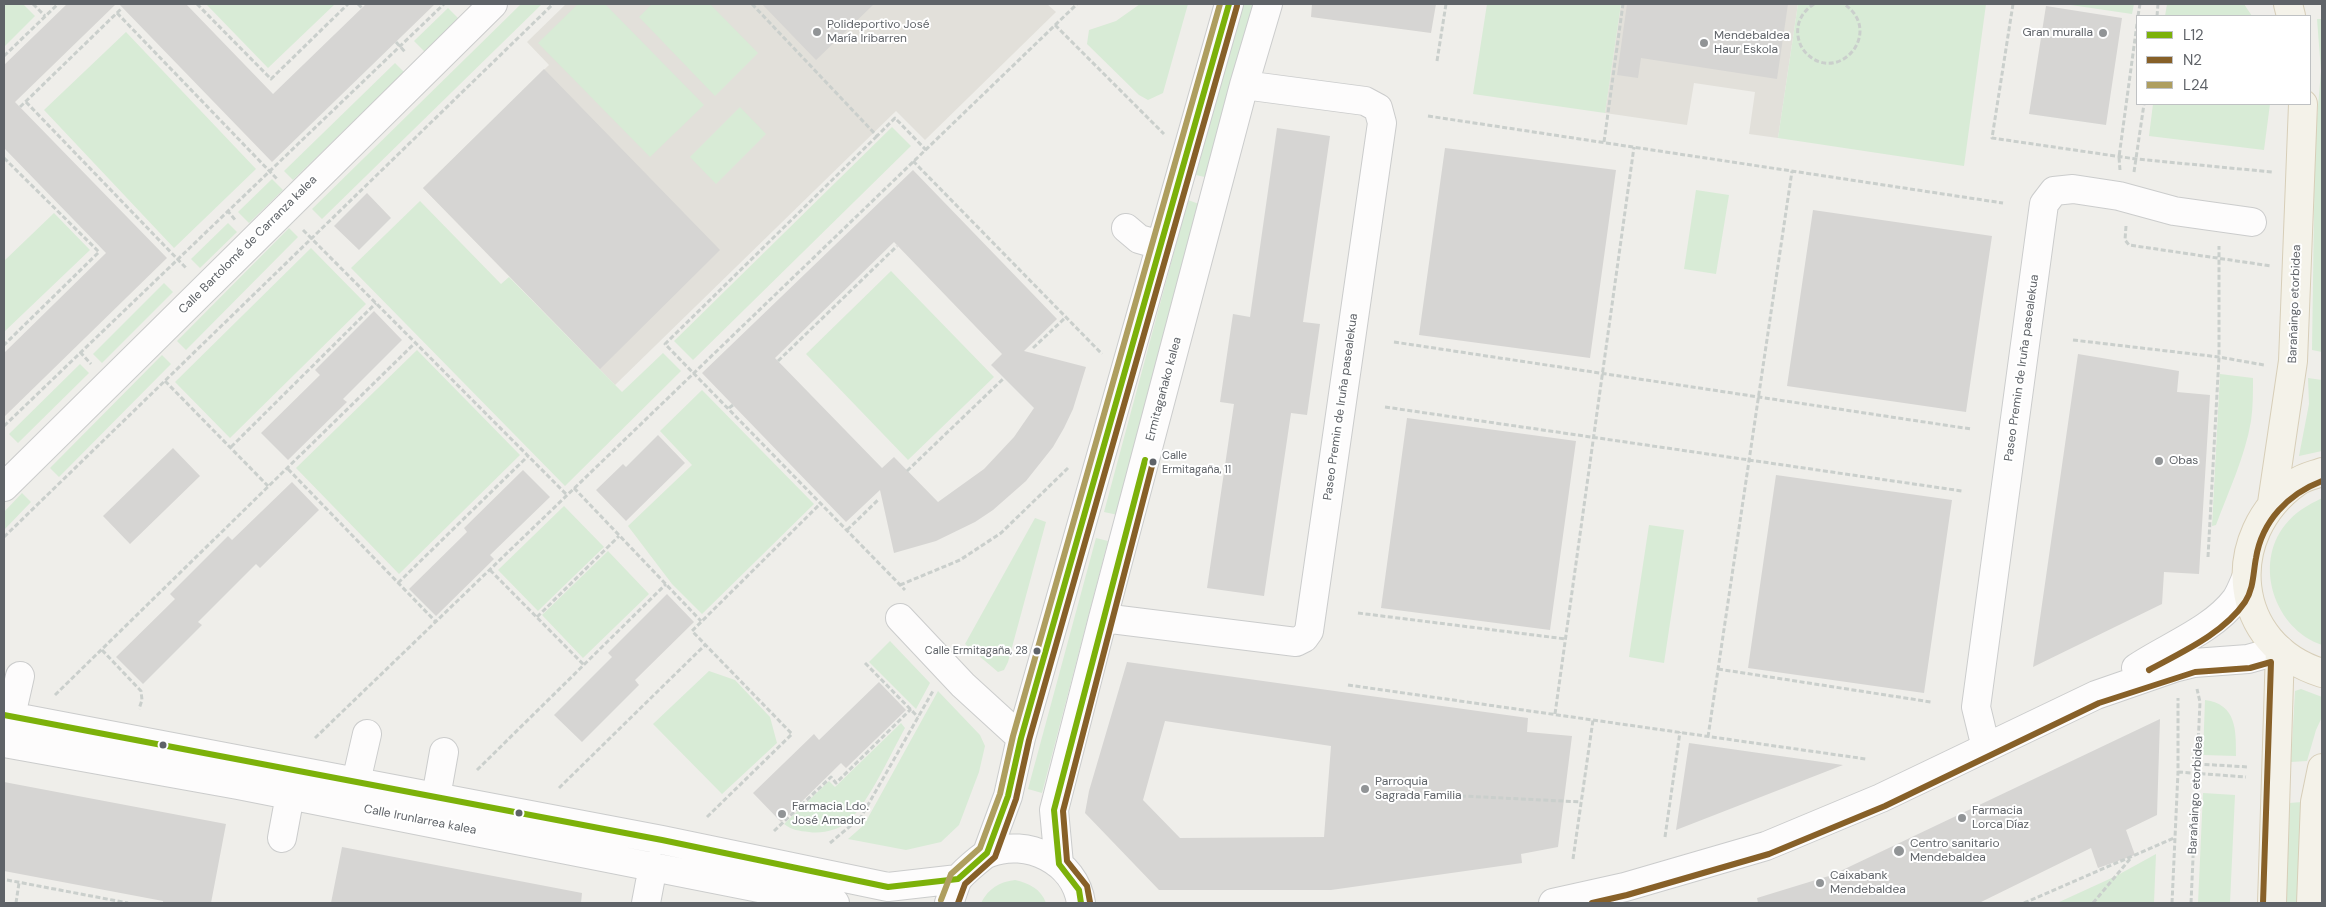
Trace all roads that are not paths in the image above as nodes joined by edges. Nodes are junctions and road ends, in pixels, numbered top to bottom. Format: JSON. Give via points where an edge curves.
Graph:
{"nodes":[{"id":1,"x":493,"y":4,"type":"edge"},
{"id":2,"x":1228,"y":4,"type":"edge"},
{"id":3,"x":1268,"y":4,"type":"edge"},
{"id":4,"x":1244,"y":85,"type":"junction"},
{"id":5,"x":2303,"y":105,"type":"edge"},
{"id":6,"x":2252,"y":222,"type":"dead end"},
{"id":7,"x":1126,"y":228,"type":"dead end"},
{"id":8,"x":1160,"y":245,"type":"junction"},
{"id":9,"x":2322,"y":472,"type":"edge"},
{"id":10,"x":4,"y":486,"type":"edge"},
{"id":11,"x":2272,"y":503,"type":"junction"},
{"id":12,"x":2246,"y":578,"type":"junction"},
{"id":13,"x":900,"y":618,"type":"dead end"},
{"id":14,"x":1103,"y":618,"type":"junction"},
{"id":15,"x":2280,"y":650,"type":"junction"},
{"id":16,"x":2322,"y":674,"type":"edge"},
{"id":17,"x":20,"y":676,"type":"dead end"},
{"id":18,"x":2096,"y":695,"type":"junction"},
{"id":19,"x":7,"y":715,"type":"edge"},
{"id":20,"x":366,"y":734,"type":"dead end"},
{"id":21,"x":1021,"y":738,"type":"junction"},
{"id":22,"x":4,"y":743,"type":"edge"},
{"id":23,"x":1986,"y":748,"type":"junction"},
{"id":24,"x":444,"y":752,"type":"dead end"},
{"id":25,"x":2322,"y":768,"type":"edge"},
{"id":26,"x":356,"y":782,"type":"junction"},
{"id":27,"x":290,"y":795,"type":"junction"},
{"id":28,"x":436,"y":797,"type":"junction"},
{"id":29,"x":282,"y":838,"type":"dead end"},
{"id":30,"x":987,"y":854,"type":"junction"},
{"id":31,"x":1059,"y":864,"type":"junction"},
{"id":32,"x":653,"y":866,"type":"junction"},
{"id":33,"x":953,"y":891,"type":"edge"},
{"id":34,"x":646,"y":903,"type":"edge"},
{"id":35,"x":835,"y":903,"type":"edge"},
{"id":36,"x":1080,"y":903,"type":"edge"},
{"id":37,"x":1553,"y":903,"type":"edge"},
{"id":38,"x":2272,"y":903,"type":"edge"},
{"id":39,"x":2311,"y":903,"type":"edge"}],
"edges":[{"from":1,"to":10,"type":"street","name":"Calle Bartolomé de Carranza kalea"},
{"from":2,"to":8,"type":"street"},
{"from":3,"to":4,"type":"street","name":"Ermitagañako kalea"},
{"from":4,"to":14,"type":"street","name":"Ermitagañako kalea"},
{"from":4,"to":14,"type":"street","name":"Paseo Premin de Iruña pasealekua","via":[[1365,101],[1378,108],[1382,123],[1309,631],[1296,642]]},
{"from":5,"to":11,"type":"main road","name":"Barañaingo etorbidea","via":[[2293,362]]},
{"from":6,"to":23,"type":"street","name":"Paseo Premin de Iruña pasealekua","via":[[2174,211],[2130,198],[2073,189],[2054,191],[2044,204],[1976,707]]},
{"from":7,"to":8,"type":"street","via":[[1139,239]]},
{"from":8,"to":21,"type":"street"},
{"from":9,"to":11,"type":"main road","via":[[2299,480]]},
{"from":11,"to":12,"type":"main road","via":[[2253,534],[2247,555]]},
{"from":12,"to":15,"type":"main road","via":[[2256,619]]},
{"from":12,"to":18,"type":"street","via":[[2236,599],[2220,615]]},
{"from":13,"to":21,"type":"street"},
{"from":14,"to":31,"type":"street","name":"Ermitagañako kalea","via":[[1054,810]]},
{"from":15,"to":16,"type":"main road"},
{"from":15,"to":18,"type":"street","via":[[2248,659],[2194,662]]},
{"from":15,"to":38,"type":"main road"},
{"from":17,"to":19,"type":"street"},
{"from":18,"to":23,"type":"street"},
{"from":19,"to":26,"type":"street","name":"Calle Irunlarrea kalea"},
{"from":20,"to":26,"type":"street"},
{"from":21,"to":30,"type":"street","via":[[1008,796]]},
{"from":22,"to":27,"type":"street","name":"Calle Irunlarrea kalea"},
{"from":23,"to":37,"type":"street","via":[[1881,798],[1766,846],[1625,887]]},
{"from":24,"to":28,"type":"street"},
{"from":25,"to":39,"type":"main road","via":[[2315,802]]},
{"from":26,"to":28,"type":"street","name":"Calle Irunlarrea kalea"},
{"from":27,"to":29,"type":"street"},
{"from":27,"to":32,"type":"street","name":"Calle Irunlarrea kalea"},
{"from":28,"to":33,"type":"street","name":"Calle Irunlarrea kalea","via":[[888,887]]},
{"from":30,"to":31,"type":"street","via":[[1012,848],[1038,851]]},
{"from":30,"to":33,"type":"street"},
{"from":31,"to":36,"type":"street","via":[[1079,890]]},
{"from":32,"to":34,"type":"street"},
{"from":32,"to":35,"type":"street","name":"Calle Irunlarrea kalea"}]}
